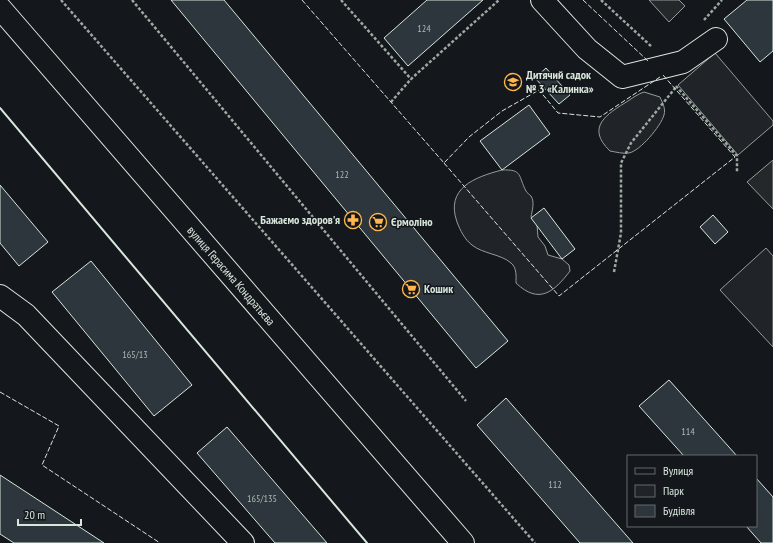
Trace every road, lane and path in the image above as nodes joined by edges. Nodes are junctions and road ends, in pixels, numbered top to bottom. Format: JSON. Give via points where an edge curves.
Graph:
{"nodes":[{"id":1,"x":61,"y":0,"type":"edge"},
{"id":2,"x":132,"y":0,"type":"edge"},
{"id":3,"x":341,"y":0,"type":"edge"},
{"id":4,"x":499,"y":0,"type":"edge"},
{"id":5,"x":542,"y":0,"type":"edge"},
{"id":6,"x":722,"y":0,"type":"edge"},
{"id":7,"x":0,"y":8,"type":"edge"},
{"id":8,"x":709,"y":31,"type":"joint"},
{"id":9,"x":411,"y":78,"type":"junction"},
{"id":10,"x":676,"y":86,"type":"dead end"},
{"id":11,"x":391,"y":102,"type":"dead end"},
{"id":12,"x":614,"y":272,"type":"dead end"},
{"id":13,"x":0,"y":296,"type":"edge"},
{"id":14,"x":466,"y":401,"type":"dead end"},
{"id":15,"x":243,"y":543,"type":"edge"},
{"id":16,"x":463,"y":543,"type":"edge"},
{"id":17,"x":535,"y":543,"type":"edge"}],
"edges":[{"from":1,"to":17,"type":"path"},
{"from":2,"to":14,"type":"path"},
{"from":3,"to":9,"type":"path"},
{"from":4,"to":9,"type":"path"},
{"from":5,"to":8,"type":"main road","via":[[587,49],[622,76],[683,62]]},
{"from":6,"to":8,"type":"path"},
{"from":7,"to":16,"type":"main road","name":"вулиця Герасима Кондратьєва"},
{"from":9,"to":11,"type":"path"},
{"from":10,"to":12,"type":"path","via":[[631,143],[621,162],[621,233]]},
{"from":13,"to":15,"type":"main road","via":[[26,315]]}]}
